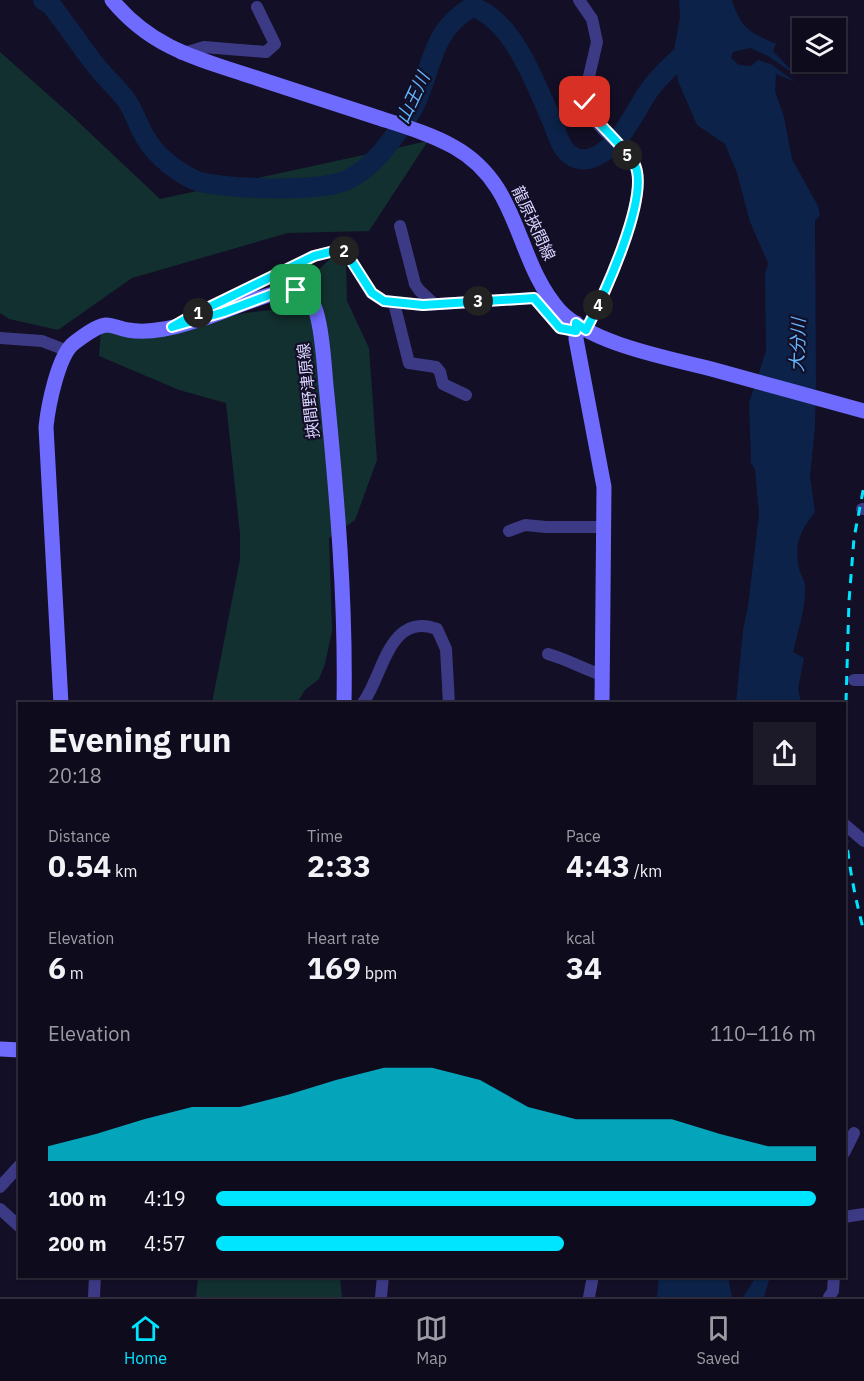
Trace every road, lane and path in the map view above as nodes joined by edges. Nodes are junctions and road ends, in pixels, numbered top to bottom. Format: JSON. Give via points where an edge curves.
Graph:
{"nodes":[{"id":1,"x":112,"y":0,"type":"edge"},
{"id":2,"x":579,"y":0,"type":"edge"},
{"id":3,"x":257,"y":7,"type":"dead end"},
{"id":4,"x":181,"y":54,"type":"junction"},
{"id":5,"x":400,"y":226,"type":"dead end"},
{"id":6,"x":394,"y":303,"type":"junction"},
{"id":7,"x":434,"y":304,"type":"junction"},
{"id":8,"x":172,"y":327,"type":"junction"},
{"id":9,"x":579,"y":328,"type":"junction"},
{"id":10,"x":0,"y":338,"type":"edge"},
{"id":11,"x":68,"y":351,"type":"junction"},
{"id":12,"x":466,"y":395,"type":"dead end"},
{"id":13,"x":864,"y":411,"type":"edge"},
{"id":14,"x":605,"y":527,"type":"junction"},
{"id":15,"x":509,"y":531,"type":"dead end"},
{"id":16,"x":548,"y":654,"type":"dead end"},
{"id":17,"x":602,"y":675,"type":"junction"},
{"id":18,"x":61,"y":702,"type":"edge"},
{"id":19,"x":344,"y":702,"type":"edge"},
{"id":20,"x":363,"y":702,"type":"edge"},
{"id":21,"x":449,"y":702,"type":"edge"},
{"id":22,"x":602,"y":702,"type":"edge"},
{"id":23,"x":846,"y":827,"type":"edge"},
{"id":24,"x":864,"y":841,"type":"edge"},
{"id":25,"x":0,"y":1049,"type":"edge"},
{"id":26,"x":18,"y":1050,"type":"edge"},
{"id":27,"x":854,"y":1133,"type":"dead end"},
{"id":28,"x":846,"y":1149,"type":"edge"},
{"id":29,"x":18,"y":1167,"type":"edge"},
{"id":30,"x":0,"y":1187,"type":"edge"},
{"id":31,"x":0,"y":1209,"type":"edge"},
{"id":32,"x":864,"y":1214,"type":"edge"},
{"id":33,"x":846,"y":1217,"type":"edge"},
{"id":34,"x":18,"y":1225,"type":"edge"},
{"id":35,"x":96,"y":1278,"type":"edge"},
{"id":36,"x":383,"y":1278,"type":"edge"},
{"id":37,"x":593,"y":1278,"type":"edge"},
{"id":38,"x":834,"y":1278,"type":"edge"},
{"id":39,"x":94,"y":1297,"type":"edge"},
{"id":40,"x":381,"y":1297,"type":"edge"},
{"id":41,"x":589,"y":1297,"type":"edge"},
{"id":42,"x":829,"y":1297,"type":"edge"}],
"edges":[{"from":1,"to":4,"type":"main road","name":"龍原挾間線","via":[[143,31]]},
{"from":2,"to":9,"type":"street","via":[[592,19],[597,42],[585,102],[587,110],[634,163],[638,182],[620,253]]},
{"from":3,"to":4,"type":"street","via":[[275,44],[266,52],[204,47]]},
{"from":4,"to":9,"type":"main road","name":"龍原挾間線","via":[[429,135],[460,150],[491,178],[545,289]]},
{"from":5,"to":7,"type":"street","via":[[415,284]]},
{"from":6,"to":7,"type":"street"},
{"from":6,"to":8,"type":"street","via":[[372,293],[347,254],[331,250]]},
{"from":6,"to":12,"type":"street","via":[[409,363],[436,367],[443,384]]},
{"from":7,"to":9,"type":"street","via":[[534,298],[560,328]]},
{"from":8,"to":11,"type":"main road","name":"挾間野津原線","via":[[145,331],[102,326],[73,343]]},
{"from":8,"to":19,"type":"main road","name":"挾間野津原線","via":[[288,290],[304,291],[315,307],[339,517]]},
{"from":9,"to":13,"type":"main road","name":"龍原挾間線","via":[[653,354]]},
{"from":9,"to":14,"type":"main road","via":[[603,473]]},
{"from":10,"to":11,"type":"street","via":[[42,341]]},
{"from":11,"to":18,"type":"main road","via":[[50,399],[46,427]]},
{"from":14,"to":15,"type":"street","via":[[525,525]]},
{"from":14,"to":17,"type":"main road"},
{"from":16,"to":17,"type":"street"},
{"from":17,"to":22,"type":"main road"},
{"from":20,"to":21,"type":"street","via":[[393,642],[408,630],[426,626],[437,629],[446,649]]},
{"from":23,"to":24,"type":"street"},
{"from":25,"to":26,"type":"main road"},
{"from":27,"to":28,"type":"street"},
{"from":29,"to":30,"type":"street"},
{"from":31,"to":34,"type":"street"},
{"from":32,"to":33,"type":"street"},
{"from":35,"to":39,"type":"street"},
{"from":36,"to":40,"type":"street"},
{"from":37,"to":41,"type":"street"},
{"from":38,"to":42,"type":"street"}]}
